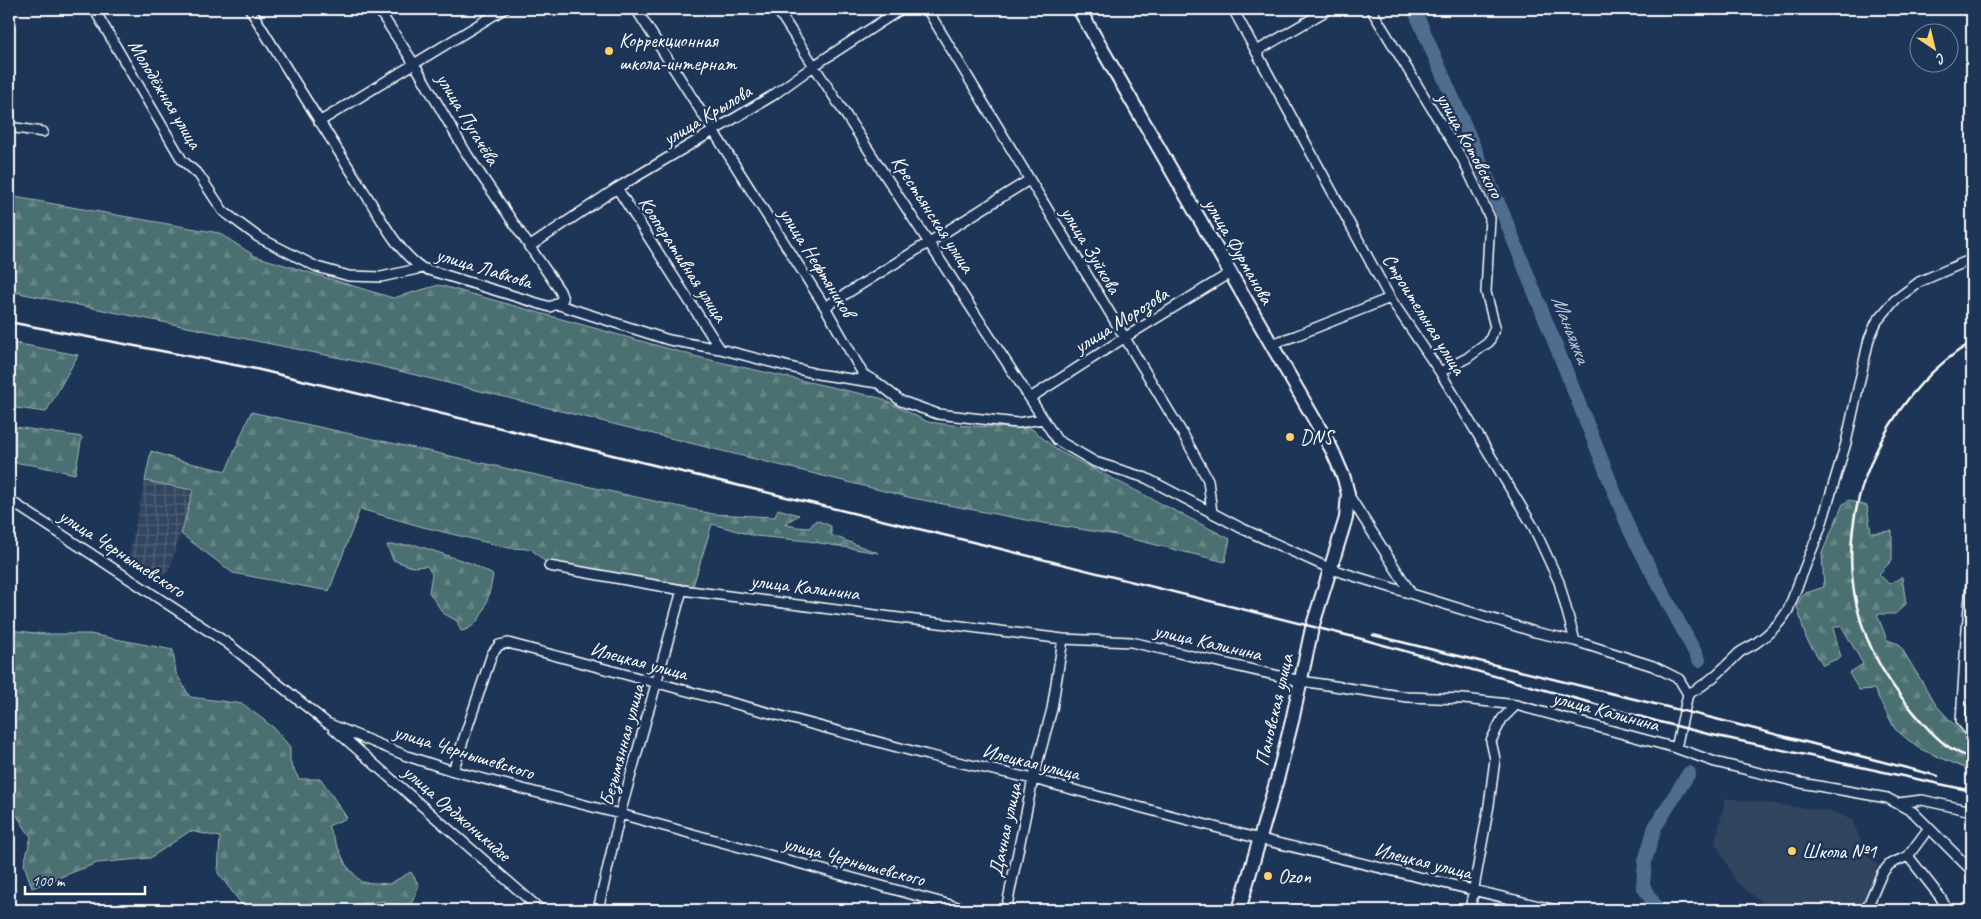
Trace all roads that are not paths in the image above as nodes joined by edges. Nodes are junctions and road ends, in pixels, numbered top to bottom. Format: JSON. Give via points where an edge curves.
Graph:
{"nodes":[{"id":1,"x":94,"y":9,"type":"edge"},
{"id":2,"x":250,"y":9,"type":"edge"},
{"id":3,"x":378,"y":9,"type":"edge"},
{"id":4,"x":504,"y":9,"type":"edge"},
{"id":5,"x":636,"y":9,"type":"edge"},
{"id":6,"x":777,"y":9,"type":"edge"},
{"id":7,"x":901,"y":9,"type":"edge"},
{"id":8,"x":927,"y":9,"type":"edge"},
{"id":9,"x":1079,"y":9,"type":"edge"},
{"id":10,"x":1233,"y":9,"type":"edge"},
{"id":11,"x":1329,"y":9,"type":"edge"},
{"id":12,"x":1371,"y":9,"type":"edge"},
{"id":13,"x":1257,"y":51,"type":"junction"},
{"id":14,"x":415,"y":65,"type":"junction"},
{"id":15,"x":815,"y":66,"type":"junction"},
{"id":16,"x":319,"y":122,"type":"junction"},
{"id":17,"x":9,"y":126,"type":"edge"},
{"id":18,"x":714,"y":131,"type":"junction"},
{"id":19,"x":43,"y":132,"type":"dead end"},
{"id":20,"x":1029,"y":180,"type":"junction"},
{"id":21,"x":617,"y":188,"type":"junction"},
{"id":22,"x":930,"y":242,"type":"junction"},
{"id":23,"x":529,"y":247,"type":"junction"},
{"id":24,"x":1972,"y":259,"type":"edge"},
{"id":25,"x":422,"y":268,"type":"junction"},
{"id":26,"x":1230,"y":274,"type":"junction"},
{"id":27,"x":1390,"y":298,"type":"junction"},
{"id":28,"x":556,"y":304,"type":"junction"},
{"id":29,"x":825,"y":308,"type":"junction"},
{"id":30,"x":1124,"y":338,"type":"junction"},
{"id":31,"x":1271,"y":344,"type":"junction"},
{"id":32,"x":720,"y":349,"type":"junction"},
{"id":33,"x":1440,"y":372,"type":"junction"},
{"id":34,"x":878,"y":383,"type":"junction"},
{"id":35,"x":1030,"y":398,"type":"junction"},
{"id":36,"x":1043,"y":420,"type":"junction"},
{"id":37,"x":1348,"y":494,"type":"junction"},
{"id":38,"x":9,"y":500,"type":"edge"},
{"id":39,"x":1212,"y":513,"type":"junction"},
{"id":40,"x":1346,"y":518,"type":"joint"},
{"id":41,"x":549,"y":566,"type":"dead end"},
{"id":42,"x":1331,"y":569,"type":"junction"},
{"id":43,"x":1972,"y":574,"type":"edge"},
{"id":44,"x":682,"y":590,"type":"junction"},
{"id":45,"x":1411,"y":593,"type":"junction"},
{"id":46,"x":1063,"y":639,"type":"junction"},
{"id":47,"x":1575,"y":641,"type":"junction"},
{"id":48,"x":1969,"y":641,"type":"edge"},
{"id":49,"x":1301,"y":681,"type":"junction"},
{"id":50,"x":656,"y":684,"type":"junction"},
{"id":51,"x":1688,"y":694,"type":"junction"},
{"id":52,"x":1516,"y":705,"type":"junction"},
{"id":53,"x":327,"y":723,"type":"junction"},
{"id":54,"x":1972,"y":734,"type":"edge"},
{"id":55,"x":1676,"y":748,"type":"junction"},
{"id":56,"x":453,"y":771,"type":"junction"},
{"id":57,"x":1033,"y":779,"type":"junction"},
{"id":58,"x":1898,"y":803,"type":"junction"},
{"id":59,"x":1972,"y":811,"type":"edge"},
{"id":60,"x":620,"y":814,"type":"junction"},
{"id":61,"x":1928,"y":829,"type":"junction"},
{"id":62,"x":1260,"y":840,"type":"junction"},
{"id":63,"x":1908,"y":856,"type":"junction"},
{"id":64,"x":1972,"y":871,"type":"edge"},
{"id":65,"x":1474,"y":892,"type":"junction"},
{"id":66,"x":541,"y":910,"type":"edge"},
{"id":67,"x":598,"y":910,"type":"edge"},
{"id":68,"x":969,"y":910,"type":"edge"},
{"id":69,"x":1006,"y":910,"type":"edge"},
{"id":70,"x":1239,"y":910,"type":"edge"},
{"id":71,"x":1470,"y":910,"type":"edge"},
{"id":72,"x":1556,"y":910,"type":"edge"},
{"id":73,"x":1866,"y":910,"type":"edge"},
{"id":74,"x":1947,"y":910,"type":"edge"}],
"edges":[{"from":1,"to":25,"type":"street","name":"Молодёжная улица","via":[[182,160],[199,175],[223,211],[258,236],[317,267],[349,276],[381,277]]},
{"from":2,"to":16,"type":"street","name":"улица Лавкова"},
{"from":3,"to":14,"type":"street","name":"улица Пугачёва"},
{"from":4,"to":14,"type":"street"},
{"from":5,"to":18,"type":"street","name":"улица Нефтяников"},
{"from":6,"to":15,"type":"street","name":"Крестьянская улица"},
{"from":7,"to":15,"type":"street","name":"улица Крылова"},
{"from":8,"to":20,"type":"street","name":"улица Зуйкова"},
{"from":9,"to":26,"type":"main road","name":"улица Фурманова"},
{"from":10,"to":13,"type":"street","name":"Строительная улица"},
{"from":11,"to":13,"type":"street"},
{"from":12,"to":33,"type":"street","name":"улица Котовского","via":[[1463,160],[1490,218],[1486,292],[1495,327],[1489,342]]},
{"from":13,"to":27,"type":"street","name":"Строительная улица"},
{"from":14,"to":16,"type":"street"},
{"from":14,"to":23,"type":"street","name":"улица Пугачёва","via":[[468,156]]},
{"from":15,"to":18,"type":"street","name":"улица Крылова"},
{"from":15,"to":22,"type":"street","name":"Крестьянская улица"},
{"from":16,"to":25,"type":"street","name":"улица Лавкова","via":[[404,251]]},
{"from":17,"to":19,"type":"street"},
{"from":18,"to":21,"type":"street","name":"улица Крылова"},
{"from":18,"to":29,"type":"street","name":"улица Нефтяников"},
{"from":20,"to":22,"type":"street"},
{"from":20,"to":30,"type":"street","name":"улица Зуйкова"},
{"from":21,"to":23,"type":"street","name":"улица Крылова"},
{"from":21,"to":32,"type":"street","name":"Кооперативная улица"},
{"from":22,"to":29,"type":"street"},
{"from":22,"to":35,"type":"street","name":"Крестьянская улица"},
{"from":23,"to":28,"type":"street","name":"улица Пугачёва","via":[[564,299]]},
{"from":24,"to":51,"type":"street","via":[[1919,282],[1895,300],[1877,320],[1869,339],[1846,443],[1820,529],[1783,620],[1700,688]]},
{"from":25,"to":28,"type":"street","name":"улица Лавкова","via":[[550,307]]},
{"from":26,"to":30,"type":"street","name":"улица Морозова"},
{"from":26,"to":31,"type":"main road","name":"улица Фурманова"},
{"from":27,"to":31,"type":"street"},
{"from":27,"to":33,"type":"street","name":"Строительная улица"},
{"from":28,"to":32,"type":"street","name":"улица Лавкова","via":[[669,340]]},
{"from":29,"to":34,"type":"street","name":"улица Нефтяников","via":[[863,374]]},
{"from":30,"to":35,"type":"street","name":"улица Морозова"},
{"from":30,"to":39,"type":"street","name":"улица Зуйкова","via":[[1208,480]]},
{"from":31,"to":37,"type":"main road","name":"улица Фурманова","via":[[1332,450]]},
{"from":32,"to":34,"type":"street","name":"улица Лавкова","via":[[817,374]]},
{"from":33,"to":47,"type":"street","name":"Строительная улица","via":[[1534,528],[1559,582]]},
{"from":34,"to":36,"type":"street","name":"улица Нефтяников","via":[[901,401],[938,414],[1017,423]]},
{"from":35,"to":36,"type":"street","name":"Крестьянская улица"},
{"from":36,"to":39,"type":"street","name":"Крестьянская улица","via":[[1057,440],[1095,462],[1146,478]]},
{"from":37,"to":40,"type":"main road","name":"улица Фурманова"},
{"from":37,"to":45,"type":"street"},
{"from":38,"to":53,"type":"street","name":"улица Чернышевского","via":[[227,643]]},
{"from":39,"to":42,"type":"street"},
{"from":40,"to":42,"type":"main road","name":"Пановская улица"},
{"from":41,"to":44,"type":"street","name":"улица Калинина"},
{"from":42,"to":45,"type":"street"},
{"from":42,"to":49,"type":"main road","name":"Пановская улица","via":[[1312,628]]},
{"from":43,"to":48,"type":"street"},
{"from":44,"to":46,"type":"street","name":"улица Калинина"},
{"from":44,"to":50,"type":"street","name":"Безымянная улица"},
{"from":45,"to":47,"type":"street","via":[[1535,632]]},
{"from":46,"to":49,"type":"street","name":"улица Калинина","via":[[1131,642]]},
{"from":46,"to":57,"type":"street","name":"Дачная улица","via":[[1052,709]]},
{"from":47,"to":51,"type":"street","via":[[1653,666],[1679,679]]},
{"from":48,"to":54,"type":"street","via":[[1961,721]]},
{"from":49,"to":52,"type":"street","name":"улица Калинина","via":[[1407,697]]},
{"from":49,"to":62,"type":"main road","name":"Пановская улица"},
{"from":50,"to":56,"type":"street","name":"Илецкая улица","via":[[508,643],[499,645],[492,654]]},
{"from":50,"to":57,"type":"street","name":"Илецкая улица"},
{"from":50,"to":60,"type":"street","name":"Безымянная улица"},
{"from":51,"to":55,"type":"street"},
{"from":52,"to":55,"type":"street","name":"улица Калинина"},
{"from":52,"to":65,"type":"street","via":[[1502,719],[1491,741],[1495,758]]},
{"from":53,"to":56,"type":"street","name":"улица Чернышевского"},
{"from":53,"to":66,"type":"street","name":"улица Орджоникидзе"},
{"from":55,"to":58,"type":"street","name":"улица Калинина","via":[[1715,762]]},
{"from":56,"to":60,"type":"street","name":"улица Чернышевского"},
{"from":57,"to":62,"type":"street","name":"Илецкая улица"},
{"from":57,"to":69,"type":"street","name":"Дачная улица"},
{"from":58,"to":59,"type":"street","via":[[1922,800]]},
{"from":58,"to":61,"type":"street","name":"улица Калинина","via":[[1913,812]]},
{"from":60,"to":67,"type":"street","name":"Безымянная улица"},
{"from":60,"to":68,"type":"street","name":"улица Чернышевского"},
{"from":61,"to":63,"type":"street"},
{"from":61,"to":64,"type":"street","name":"улица Калинина"},
{"from":62,"to":65,"type":"street","name":"Илецкая улица"},
{"from":62,"to":70,"type":"main road","name":"Пановская улица"},
{"from":63,"to":73,"type":"street","via":[[1890,864],[1882,873]]},
{"from":63,"to":74,"type":"street"},
{"from":65,"to":71,"type":"street"},
{"from":65,"to":72,"type":"street","name":"Илецкая улица"}]}
